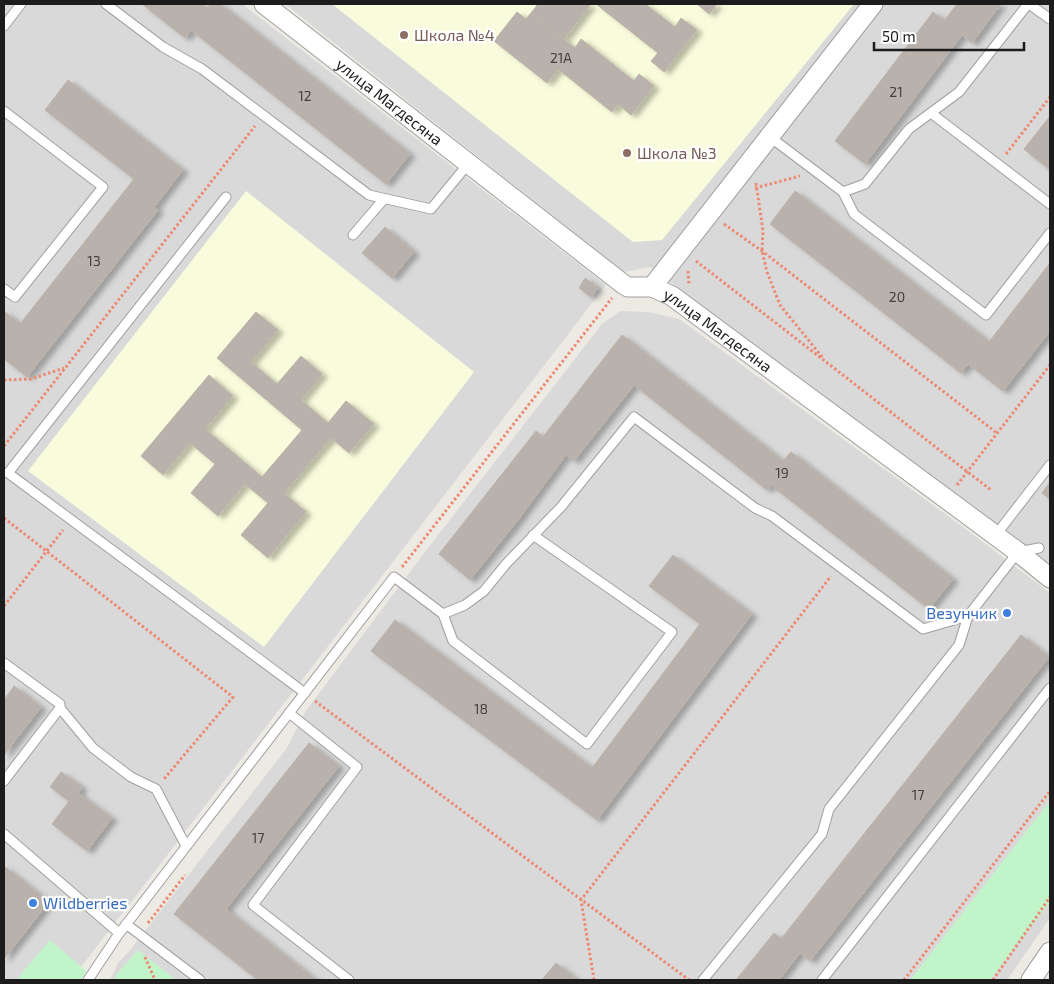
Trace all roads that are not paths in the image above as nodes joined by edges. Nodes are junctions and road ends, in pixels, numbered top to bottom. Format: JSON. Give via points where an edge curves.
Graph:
{"nodes":[{"id":1,"x":21,"y":4,"type":"edge"},
{"id":2,"x":106,"y":4,"type":"edge"},
{"id":3,"x":264,"y":4,"type":"edge"},
{"id":4,"x":873,"y":4,"type":"edge"},
{"id":5,"x":1028,"y":4,"type":"edge"},
{"id":6,"x":1050,"y":19,"type":"edge"},
{"id":7,"x":4,"y":26,"type":"edge"},
{"id":8,"x":4,"y":111,"type":"edge"},
{"id":9,"x":930,"y":113,"type":"junction"},
{"id":10,"x":770,"y":137,"type":"junction"},
{"id":11,"x":468,"y":164,"type":"junction"},
{"id":12,"x":843,"y":192,"type":"junction"},
{"id":13,"x":226,"y":197,"type":"dead end"},
{"id":14,"x":384,"y":199,"type":"junction"},
{"id":15,"x":1050,"y":204,"type":"edge"},
{"id":16,"x":1050,"y":233,"type":"edge"},
{"id":17,"x":353,"y":235,"type":"dead end"},
{"id":18,"x":652,"y":287,"type":"junction"},
{"id":19,"x":4,"y":289,"type":"edge"},
{"id":20,"x":1050,"y":465,"type":"edge"},
{"id":21,"x":533,"y":535,"type":"junction"},
{"id":22,"x":995,"y":536,"type":"junction"},
{"id":23,"x":1040,"y":548,"type":"dead end"},
{"id":24,"x":1018,"y":552,"type":"junction"},
{"id":25,"x":1050,"y":578,"type":"edge"},
{"id":26,"x":443,"y":614,"type":"junction"},
{"id":27,"x":968,"y":616,"type":"junction"},
{"id":28,"x":4,"y":664,"type":"edge"},
{"id":29,"x":1050,"y":688,"type":"edge"},
{"id":30,"x":304,"y":693,"type":"junction"},
{"id":31,"x":60,"y":708,"type":"junction"},
{"id":32,"x":289,"y":713,"type":"junction"},
{"id":33,"x":4,"y":781,"type":"edge"},
{"id":34,"x":4,"y":834,"type":"edge"},
{"id":35,"x":186,"y":846,"type":"junction"},
{"id":36,"x":126,"y":924,"type":"junction"},
{"id":37,"x":119,"y":933,"type":"junction"},
{"id":38,"x":1050,"y":952,"type":"edge"},
{"id":39,"x":88,"y":980,"type":"edge"},
{"id":40,"x":200,"y":980,"type":"edge"},
{"id":41,"x":349,"y":980,"type":"edge"},
{"id":42,"x":703,"y":980,"type":"edge"},
{"id":43,"x":822,"y":980,"type":"edge"},
{"id":44,"x":1031,"y":980,"type":"edge"}],
"edges":[{"from":1,"to":7,"type":"lane"},
{"from":2,"to":14,"type":"lane","via":[[163,47],[202,69],[369,195]]},
{"from":3,"to":11,"type":"street","name":"улица Магдесяна"},
{"from":4,"to":10,"type":"street"},
{"from":5,"to":6,"type":"lane"},
{"from":5,"to":9,"type":"lane","via":[[959,92]]},
{"from":8,"to":19,"type":"lane","via":[[103,187],[15,297]]},
{"from":9,"to":12,"type":"lane","via":[[909,129],[865,184]]},
{"from":9,"to":15,"type":"lane"},
{"from":10,"to":12,"type":"lane"},
{"from":10,"to":18,"type":"street"},
{"from":11,"to":14,"type":"lane","via":[[431,209]]},
{"from":11,"to":18,"type":"street","name":"улица Магдесяна","via":[[623,284]]},
{"from":12,"to":16,"type":"lane","via":[[854,214],[986,315]]},
{"from":13,"to":30,"type":"lane","via":[[8,473]]},
{"from":14,"to":17,"type":"lane"},
{"from":18,"to":22,"type":"street","name":"улица Магдесяна","via":[[672,296]]},
{"from":20,"to":22,"type":"lane"},
{"from":21,"to":26,"type":"lane","via":[[484,591],[465,605]]},
{"from":21,"to":26,"type":"lane","via":[[672,632],[587,744],[453,641]]},
{"from":21,"to":27,"type":"lane","via":[[634,417],[923,629]]},
{"from":22,"to":24,"type":"street","name":"улица Магдесяна"},
{"from":23,"to":24,"type":"lane"},
{"from":24,"to":25,"type":"street","name":"улица Магдесяна"},
{"from":24,"to":27,"type":"lane"},
{"from":26,"to":30,"type":"lane","via":[[394,577]]},
{"from":27,"to":42,"type":"lane","via":[[959,645],[829,808],[822,834]]},
{"from":28,"to":31,"type":"lane","via":[[60,704]]},
{"from":29,"to":43,"type":"lane"},
{"from":30,"to":32,"type":"lane"},
{"from":31,"to":33,"type":"lane"},
{"from":31,"to":35,"type":"lane","via":[[93,748],[131,777],[156,790]]},
{"from":32,"to":35,"type":"lane"},
{"from":32,"to":41,"type":"lane","via":[[357,767],[253,905]]},
{"from":34,"to":37,"type":"lane"},
{"from":35,"to":36,"type":"lane"},
{"from":36,"to":37,"type":"lane"},
{"from":36,"to":40,"type":"lane"},
{"from":37,"to":39,"type":"lane"},
{"from":38,"to":44,"type":"street"}]}
